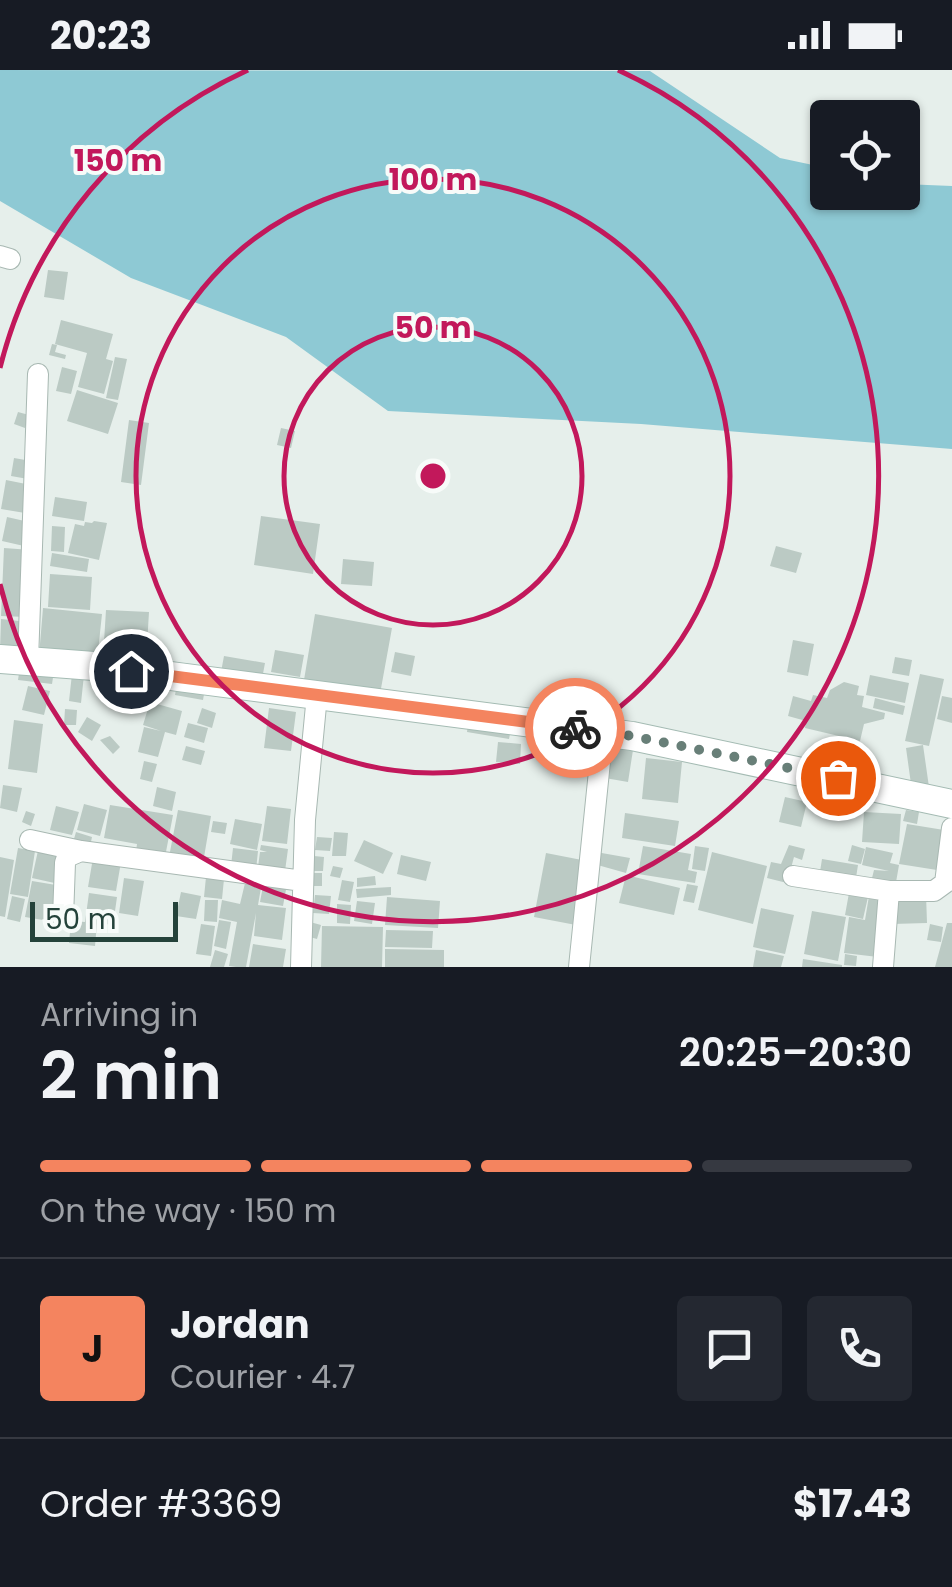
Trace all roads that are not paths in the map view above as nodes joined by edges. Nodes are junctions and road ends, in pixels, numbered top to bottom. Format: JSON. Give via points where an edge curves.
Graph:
{"nodes":[{"id":1,"x":38,"y":374,"type":"dead end"},
{"id":2,"x":0,"y":659,"type":"edge"},
{"id":3,"x":28,"y":661,"type":"junction"},
{"id":4,"x":317,"y":695,"type":"junction"},
{"id":5,"x":602,"y":732,"type":"junction"},
{"id":6,"x":952,"y":804,"type":"edge"},
{"id":7,"x":952,"y":828,"type":"edge"},
{"id":8,"x":30,"y":840,"type":"dead end"},
{"id":9,"x":81,"y":852,"type":"junction"},
{"id":10,"x":794,"y":876,"type":"dead end"},
{"id":11,"x":303,"y":881,"type":"junction"},
{"id":12,"x":890,"y":891,"type":"junction"},
{"id":13,"x":63,"y":918,"type":"dead end"},
{"id":14,"x":301,"y":967,"type":"edge"},
{"id":15,"x":580,"y":967,"type":"edge"},
{"id":16,"x":883,"y":967,"type":"edge"}],
"edges":[{"from":1,"to":3,"type":"street"},
{"from":2,"to":3,"type":"street"},
{"from":3,"to":4,"type":"street"},
{"from":4,"to":5,"type":"street"},
{"from":4,"to":11,"type":"street"},
{"from":5,"to":6,"type":"street"},
{"from":5,"to":15,"type":"street"},
{"from":7,"to":12,"type":"street","via":[[945,883],[934,891]]},
{"from":8,"to":9,"type":"street"},
{"from":9,"to":11,"type":"street"},
{"from":9,"to":13,"type":"street","via":[[65,864]]},
{"from":10,"to":12,"type":"street"},
{"from":11,"to":14,"type":"street"},
{"from":12,"to":16,"type":"street"}]}
